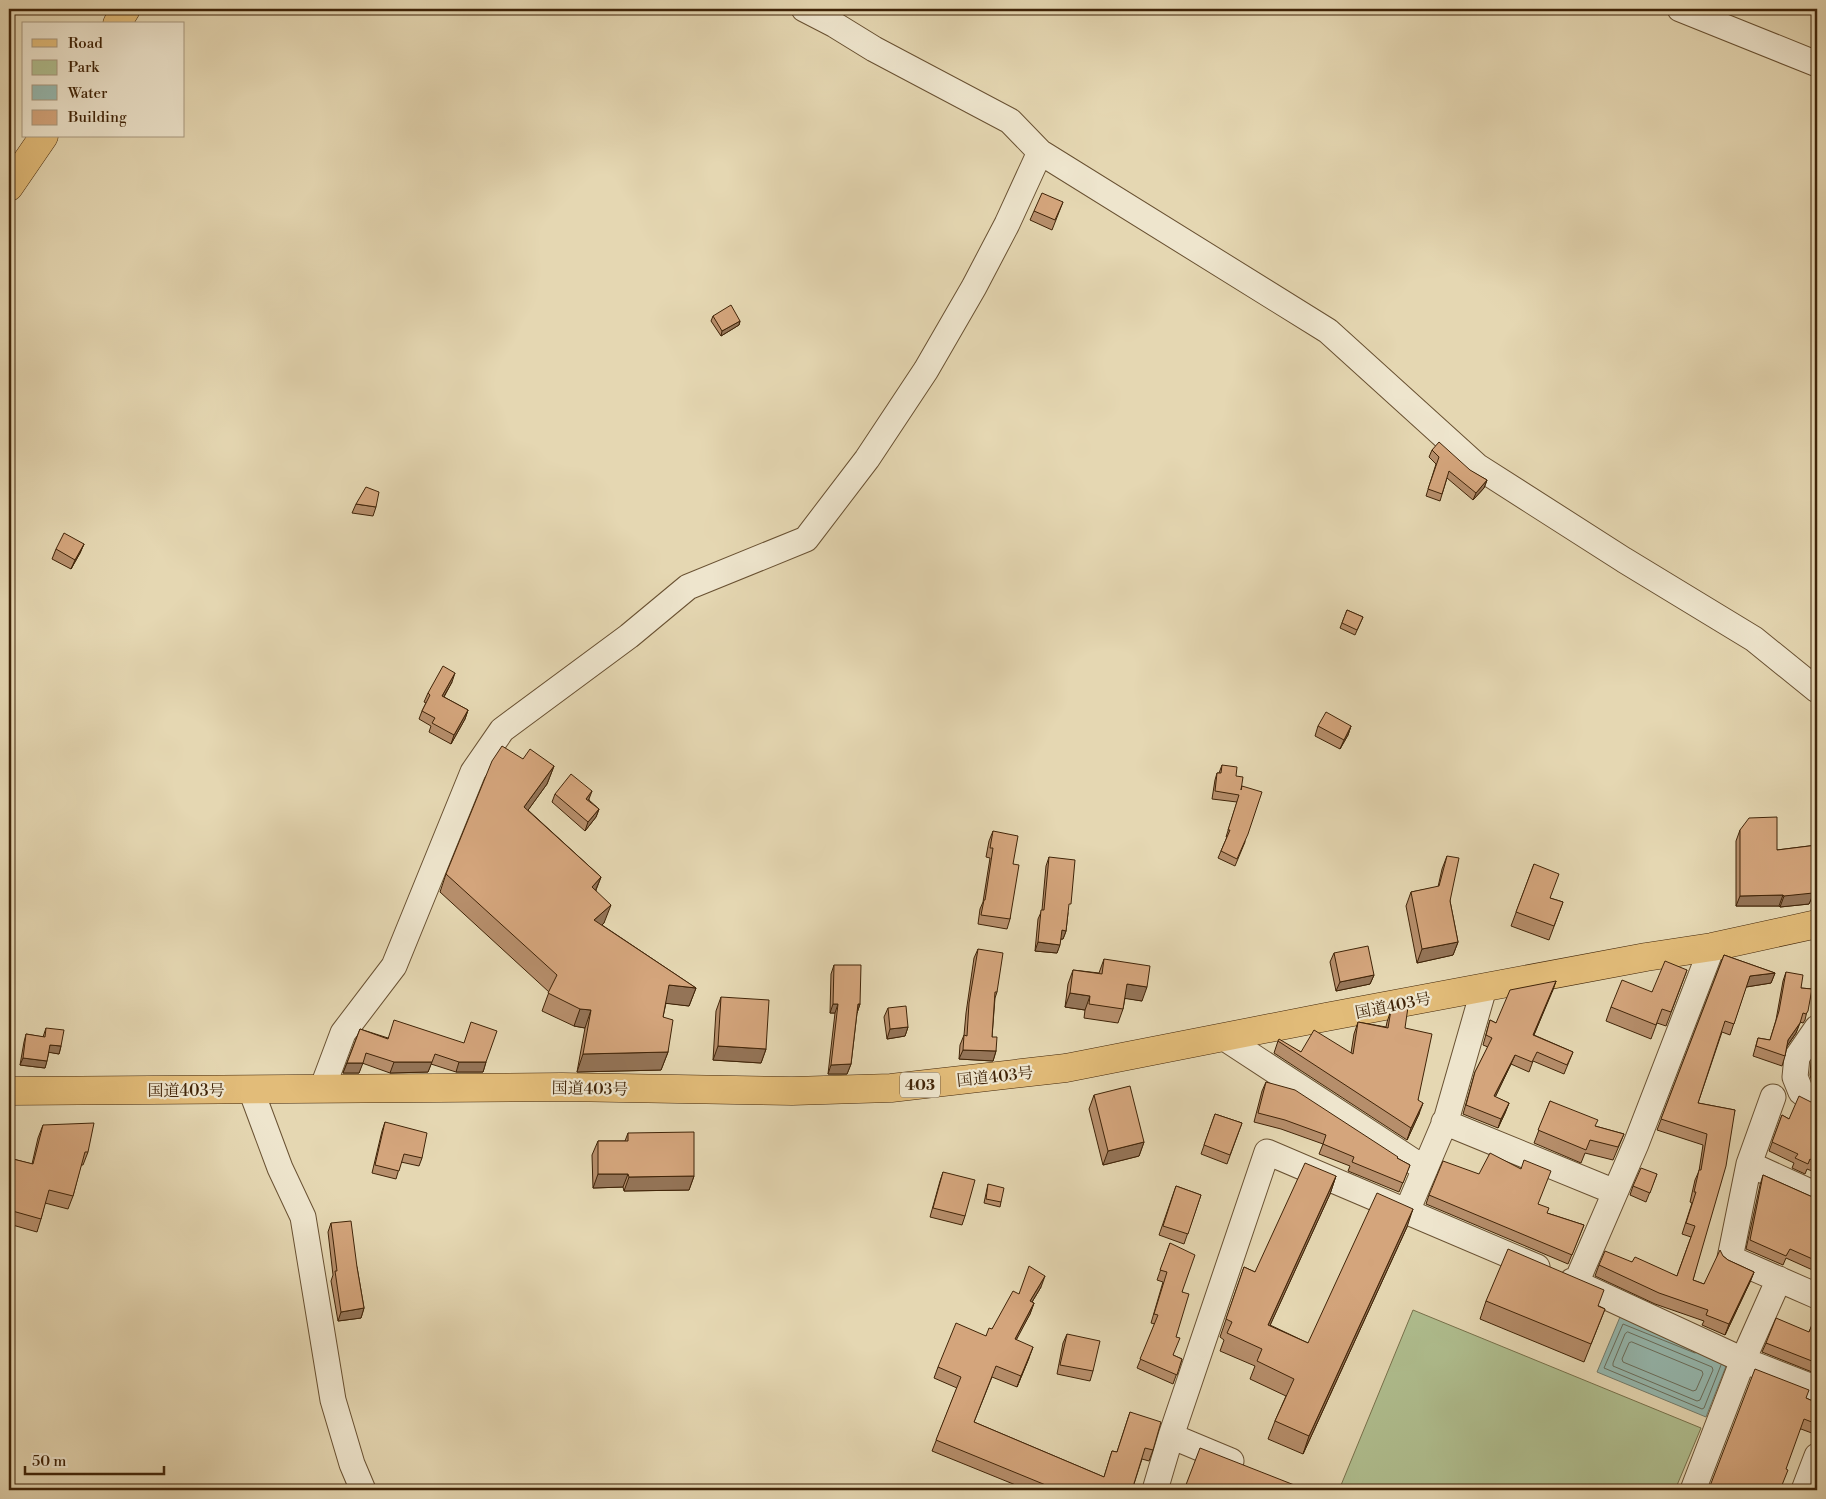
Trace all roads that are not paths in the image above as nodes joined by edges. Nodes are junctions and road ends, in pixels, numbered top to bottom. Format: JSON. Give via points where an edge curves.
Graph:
{"nodes":[{"id":1,"x":126,"y":9,"type":"edge"},
{"id":2,"x":804,"y":9,"type":"edge"},
{"id":3,"x":1680,"y":9,"type":"edge"},
{"id":4,"x":118,"y":22,"type":"edge"},
{"id":5,"x":1817,"y":64,"type":"edge"},
{"id":6,"x":43,"y":138,"type":"edge"},
{"id":7,"x":1040,"y":152,"type":"junction"},
{"id":8,"x":9,"y":186,"type":"edge"},
{"id":9,"x":1817,"y":690,"type":"edge"},
{"id":10,"x":1817,"y":929,"type":"edge"},
{"id":11,"x":1712,"y":947,"type":"junction"},
{"id":12,"x":1484,"y":988,"type":"junction"},
{"id":13,"x":1817,"y":1028,"type":"edge"},
{"id":14,"x":1223,"y":1037,"type":"junction"},
{"id":15,"x":322,"y":1089,"type":"junction"},
{"id":16,"x":251,"y":1090,"type":"junction"},
{"id":17,"x":9,"y":1091,"type":"edge"},
{"id":18,"x":1773,"y":1097,"type":"dead end"},
{"id":19,"x":1817,"y":1101,"type":"edge"},
{"id":20,"x":1444,"y":1122,"type":"junction"},
{"id":21,"x":1749,"y":1164,"type":"junction"},
{"id":22,"x":1425,"y":1169,"type":"junction"},
{"id":23,"x":1615,"y":1192,"type":"junction"},
{"id":24,"x":1817,"y":1195,"type":"edge"},
{"id":25,"x":1407,"y":1211,"type":"junction"},
{"id":26,"x":1778,"y":1279,"type":"junction"},
{"id":27,"x":1576,"y":1283,"type":"junction"},
{"id":28,"x":1817,"y":1296,"type":"edge"},
{"id":29,"x":1744,"y":1360,"type":"junction"},
{"id":30,"x":1817,"y":1389,"type":"edge"},
{"id":31,"x":1171,"y":1436,"type":"junction"},
{"id":32,"x":1817,"y":1456,"type":"edge"},
{"id":33,"x":1250,"y":1468,"type":"edge"},
{"id":34,"x":363,"y":1490,"type":"edge"},
{"id":35,"x":1155,"y":1490,"type":"edge"},
{"id":36,"x":1693,"y":1490,"type":"edge"},
{"id":37,"x":1804,"y":1490,"type":"edge"}],
"edges":[{"from":1,"to":4,"type":"main road"},
{"from":2,"to":7,"type":"street","via":[[1010,121]]},
{"from":3,"to":5,"type":"street"},
{"from":6,"to":8,"type":"main road"},
{"from":7,"to":9,"type":"street","via":[[1328,331],[1477,466],[1754,639]]},
{"from":7,"to":15,"type":"street","via":[[991,256],[926,370],[867,459],[806,539],[688,587],[629,636],[502,730],[473,772],[394,966],[343,1033]]},
{"from":10,"to":11,"type":"main road","name":"国道403号","number":"403"},
{"from":11,"to":12,"type":"main road","name":"国道403号","number":"403"},
{"from":11,"to":23,"type":"street"},
{"from":12,"to":14,"type":"main road","name":"国道403号","number":"403"},
{"from":12,"to":20,"type":"street"},
{"from":13,"to":19,"type":"street","via":[[1797,1057],[1795,1077],[1801,1092]]},
{"from":14,"to":15,"type":"main road","name":"国道403号","number":"403","via":[[1066,1068],[891,1088],[792,1091],[562,1087]]},
{"from":14,"to":22,"type":"street"},
{"from":15,"to":16,"type":"main road","name":"国道403号","number":"403"},
{"from":16,"to":17,"type":"main road","name":"国道403号","number":"403"},
{"from":16,"to":34,"type":"street","via":[[302,1217],[332,1400]]},
{"from":18,"to":21,"type":"street"},
{"from":20,"to":22,"type":"street"},
{"from":20,"to":23,"type":"street"},
{"from":21,"to":24,"type":"street"},
{"from":21,"to":26,"type":"street","via":[[1730,1258]]},
{"from":22,"to":25,"type":"street"},
{"from":23,"to":27,"type":"street"},
{"from":25,"to":27,"type":"street"},
{"from":25,"to":31,"type":"street","via":[[1268,1152]]},
{"from":26,"to":28,"type":"street"},
{"from":26,"to":29,"type":"street"},
{"from":27,"to":29,"type":"street"},
{"from":29,"to":30,"type":"street"},
{"from":29,"to":36,"type":"street"},
{"from":31,"to":33,"type":"street"},
{"from":31,"to":35,"type":"street"},
{"from":32,"to":37,"type":"street"}]}
